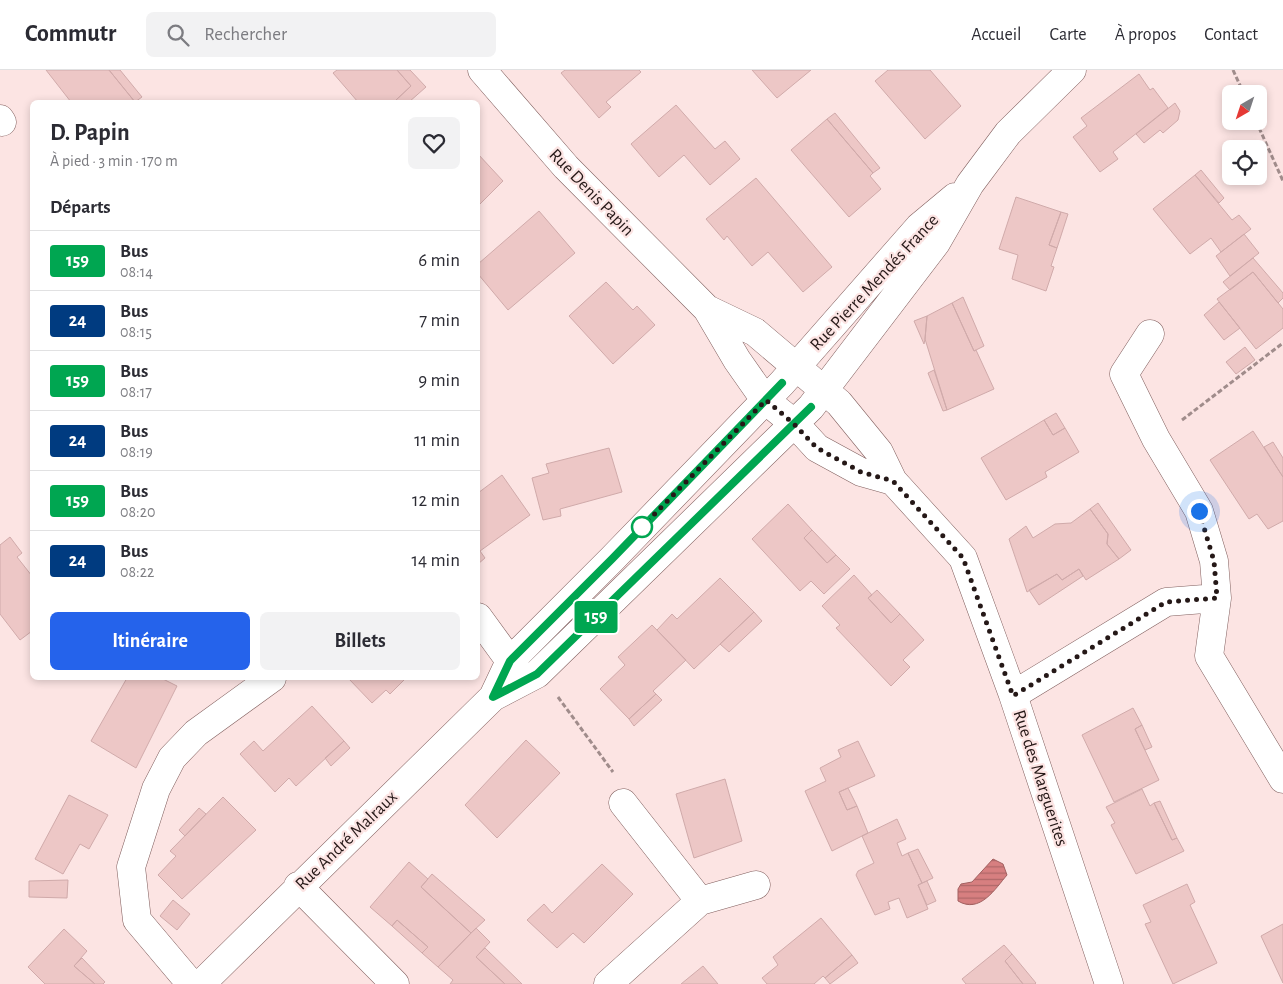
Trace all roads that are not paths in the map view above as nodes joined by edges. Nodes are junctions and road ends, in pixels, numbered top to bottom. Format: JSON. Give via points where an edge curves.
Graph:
{"nodes":[{"id":1,"x":482,"y":70,"type":"edge"},
{"id":2,"x":1072,"y":70,"type":"edge"},
{"id":3,"x":970,"y":184,"type":"junction"},
{"id":4,"x":707,"y":309,"type":"junction"},
{"id":5,"x":1150,"y":334,"type":"dead end"},
{"id":6,"x":796,"y":395,"type":"junction"},
{"id":7,"x":893,"y":481,"type":"junction"},
{"id":8,"x":1217,"y":598,"type":"junction"},
{"id":9,"x":480,"y":621,"type":"edge"},
{"id":10,"x":510,"y":661,"type":"junction"},
{"id":11,"x":269,"y":680,"type":"edge"},
{"id":12,"x":1013,"y":696,"type":"junction"},
{"id":13,"x":493,"y":697,"type":"junction"},
{"id":14,"x":1283,"y":779,"type":"edge"},
{"id":15,"x":623,"y":803,"type":"road end"},
{"id":16,"x":756,"y":885,"type":"dead end"},
{"id":17,"x":298,"y":886,"type":"junction"},
{"id":18,"x":700,"y":901,"type":"junction"},
{"id":19,"x":191,"y":984,"type":"edge"},
{"id":20,"x":201,"y":984,"type":"edge"},
{"id":21,"x":395,"y":984,"type":"edge"},
{"id":22,"x":608,"y":984,"type":"edge"},
{"id":23,"x":1108,"y":984,"type":"edge"}],
"edges":[{"from":1,"to":4,"type":"street","name":"Rue Denis Papin","via":[[566,167]]},
{"from":2,"to":3,"type":"street","name":"Rue Pierre Mendés France","via":[[1008,133]]},
{"from":3,"to":6,"type":"street","name":"Rue Pierre Mendés France","via":[[936,243]]},
{"from":3,"to":6,"type":"street","name":"Rue Pierre Mendés France","via":[[920,227],[868,285]]},
{"from":4,"to":6,"type":"street","name":"Rue Denis Papin","via":[[737,360]]},
{"from":4,"to":6,"type":"street","name":"Rue Denis Papin","via":[[755,332]]},
{"from":5,"to":8,"type":"street","via":[[1124,374],[1156,439],[1199,511],[1214,561]]},
{"from":6,"to":7,"type":"street","name":"Rue des Marguerites","via":[[839,403],[879,452]]},
{"from":6,"to":7,"type":"street","via":[[817,448],[861,472]]},
{"from":6,"to":10,"type":"street","name":"Rue André Malraux","via":[[612,559]]},
{"from":6,"to":13,"type":"street","name":"Rue André Malraux","via":[[706,510],[537,674]]},
{"from":7,"to":12,"type":"street","name":"Rue des Marguerites","via":[[963,558]]},
{"from":8,"to":12,"type":"street","via":[[1166,602]]},
{"from":8,"to":14,"type":"street","via":[[1209,656]]},
{"from":9,"to":10,"type":"street"},
{"from":10,"to":13,"type":"street","name":"Rue André Malraux"},
{"from":11,"to":19,"type":"street","via":[[196,733],[172,758],[156,789],[131,867],[137,920]]},
{"from":12,"to":23,"type":"street","name":"Rue des Marguerites"},
{"from":13,"to":17,"type":"street","name":"Rue André Malraux"},
{"from":15,"to":18,"type":"street"},
{"from":16,"to":18,"type":"street"},
{"from":17,"to":20,"type":"street","name":"Rue André Malraux"},
{"from":17,"to":21,"type":"street"},
{"from":18,"to":22,"type":"street"}]}
